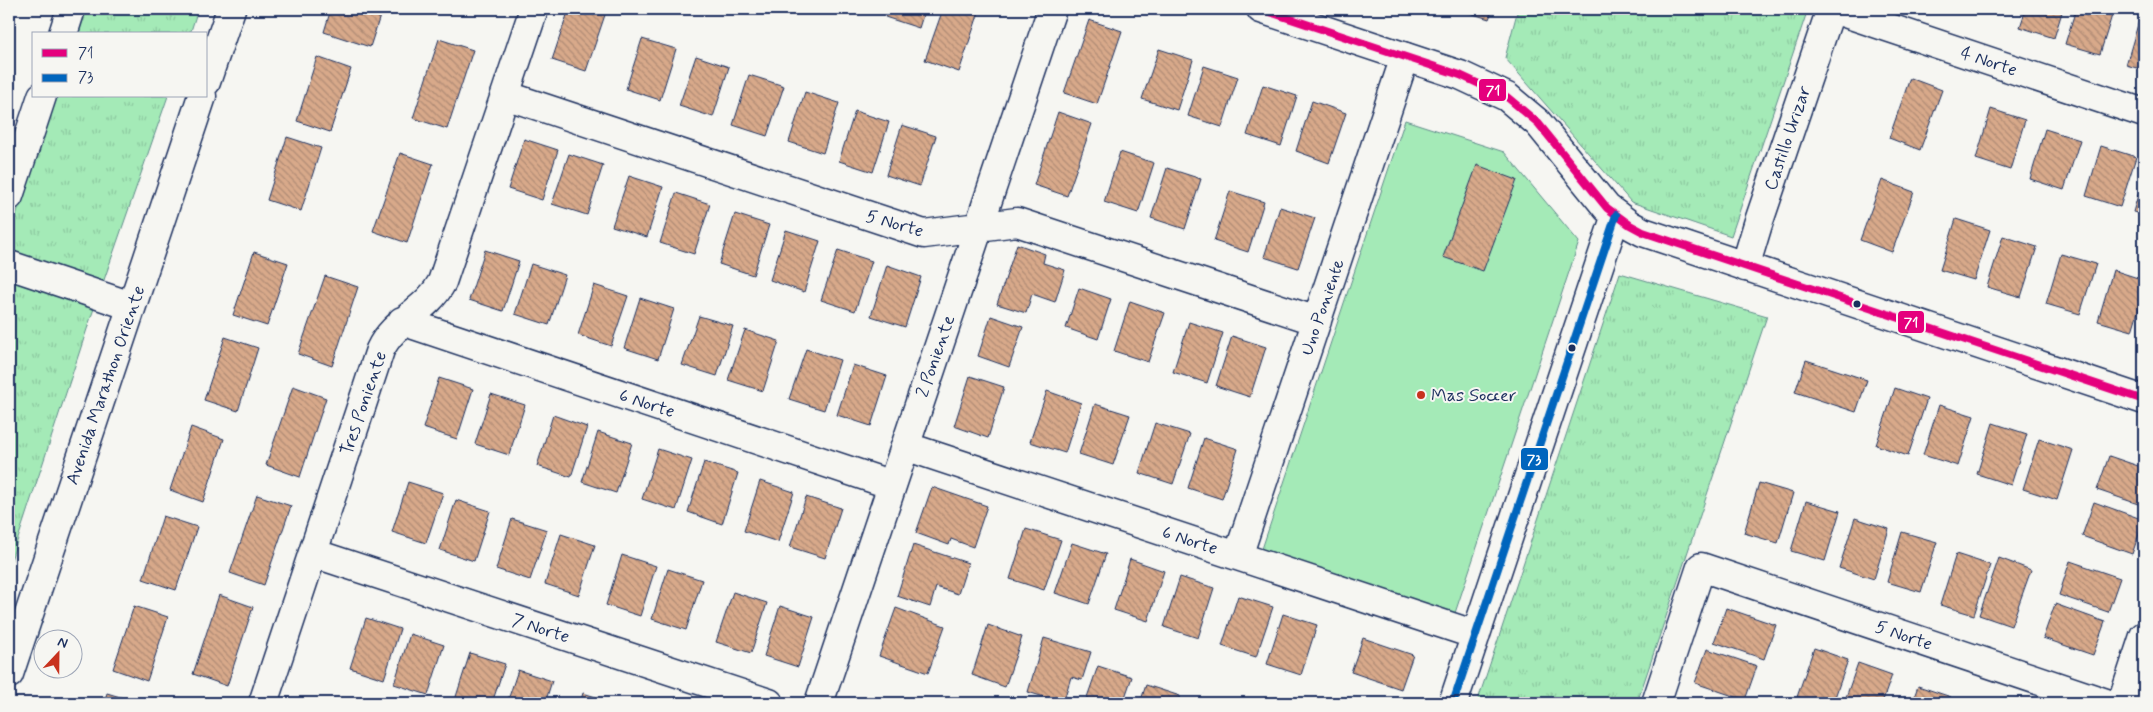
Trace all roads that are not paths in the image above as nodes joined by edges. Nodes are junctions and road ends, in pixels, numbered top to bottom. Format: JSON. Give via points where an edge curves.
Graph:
{"nodes":[{"id":1,"x":71,"y":9,"type":"edge"},
{"id":2,"x":231,"y":9,"type":"edge"},
{"id":3,"x":534,"y":9,"type":"edge"},
{"id":4,"x":1052,"y":9,"type":"edge"},
{"id":5,"x":1260,"y":9,"type":"edge"},
{"id":6,"x":1832,"y":9,"type":"edge"},
{"id":7,"x":64,"y":32,"type":"edge"},
{"id":8,"x":1405,"y":57,"type":"junction"},
{"id":9,"x":208,"y":76,"type":"edge"},
{"id":10,"x":505,"y":95,"type":"junction"},
{"id":11,"x":41,"y":98,"type":"edge"},
{"id":12,"x":201,"y":98,"type":"edge"},
{"id":13,"x":2144,"y":113,"type":"edge"},
{"id":14,"x":9,"y":196,"type":"edge"},
{"id":15,"x":1616,"y":216,"type":"junction"},
{"id":16,"x":979,"y":227,"type":"junction"},
{"id":17,"x":9,"y":266,"type":"edge"},
{"id":18,"x":1745,"y":267,"type":"junction"},
{"id":19,"x":132,"y":306,"type":"junction"},
{"id":20,"x":1317,"y":321,"type":"junction"},
{"id":21,"x":402,"y":322,"type":"junction"},
{"id":22,"x":2144,"y":400,"type":"edge"},
{"id":23,"x":905,"y":446,"type":"junction"},
{"id":24,"x":892,"y":485,"type":"junction"},
{"id":25,"x":313,"y":553,"type":"junction"},
{"id":26,"x":1238,"y":556,"type":"junction"},
{"id":27,"x":1476,"y":635,"type":"junction"},
{"id":28,"x":2144,"y":636,"type":"edge"},
{"id":29,"x":9,"y":674,"type":"edge"},
{"id":30,"x":263,"y":703,"type":"edge"},
{"id":31,"x":769,"y":703,"type":"edge"},
{"id":32,"x":820,"y":703,"type":"edge"},
{"id":33,"x":1453,"y":703,"type":"edge"},
{"id":34,"x":1656,"y":703,"type":"edge"},
{"id":35,"x":2106,"y":703,"type":"edge"},
{"id":36,"x":2122,"y":703,"type":"edge"}],
"edges":[{"from":1,"to":7,"type":"street"},
{"from":2,"to":9,"type":"street"},
{"from":3,"to":10,"type":"street","name":"Tres Poniente"},
{"from":4,"to":16,"type":"street","name":"2 Poniente"},
{"from":5,"to":8,"type":"street"},
{"from":6,"to":13,"type":"street","name":"4 Norte"},
{"from":6,"to":18,"type":"street","name":"Castillo Urizar"},
{"from":8,"to":15,"type":"street","via":[[1460,75],[1507,97],[1538,123],[1597,198]]},
{"from":8,"to":20,"type":"street","name":"Uno Poniente"},
{"from":10,"to":16,"type":"street","name":"5 Norte","via":[[924,234]]},
{"from":10,"to":21,"type":"street","name":"Tres Poniente","via":[[442,282],[433,297]]},
{"from":11,"to":14,"type":"street"},
{"from":12,"to":19,"type":"street","name":"Avenida Marathon Oriente"},
{"from":15,"to":18,"type":"street","via":[[1660,239]]},
{"from":15,"to":27,"type":"street"},
{"from":16,"to":20,"type":"street","name":"5 Norte","via":[[1017,222]]},
{"from":16,"to":23,"type":"street","name":"2 Poniente"},
{"from":17,"to":19,"type":"street"},
{"from":18,"to":22,"type":"street"},
{"from":19,"to":29,"type":"street","name":"Avenida Marathon Oriente"},
{"from":20,"to":26,"type":"street","name":"Uno Poniente"},
{"from":21,"to":24,"type":"street","name":"6 Norte"},
{"from":21,"to":25,"type":"street","name":"Tres Poniente","via":[[390,333],[380,350]]},
{"from":23,"to":24,"type":"street","name":"2 Poniente"},
{"from":23,"to":26,"type":"street","name":"6 Norte"},
{"from":24,"to":32,"type":"street","name":"2 Poniente"},
{"from":25,"to":30,"type":"street","name":"Tres Poniente"},
{"from":25,"to":31,"type":"street","name":"7 Norte"},
{"from":26,"to":27,"type":"street","name":"6 Norte"},
{"from":27,"to":33,"type":"street"},
{"from":28,"to":36,"type":"street"},
{"from":34,"to":35,"type":"street","name":"5 Norte","via":[[1701,567]]}]}
